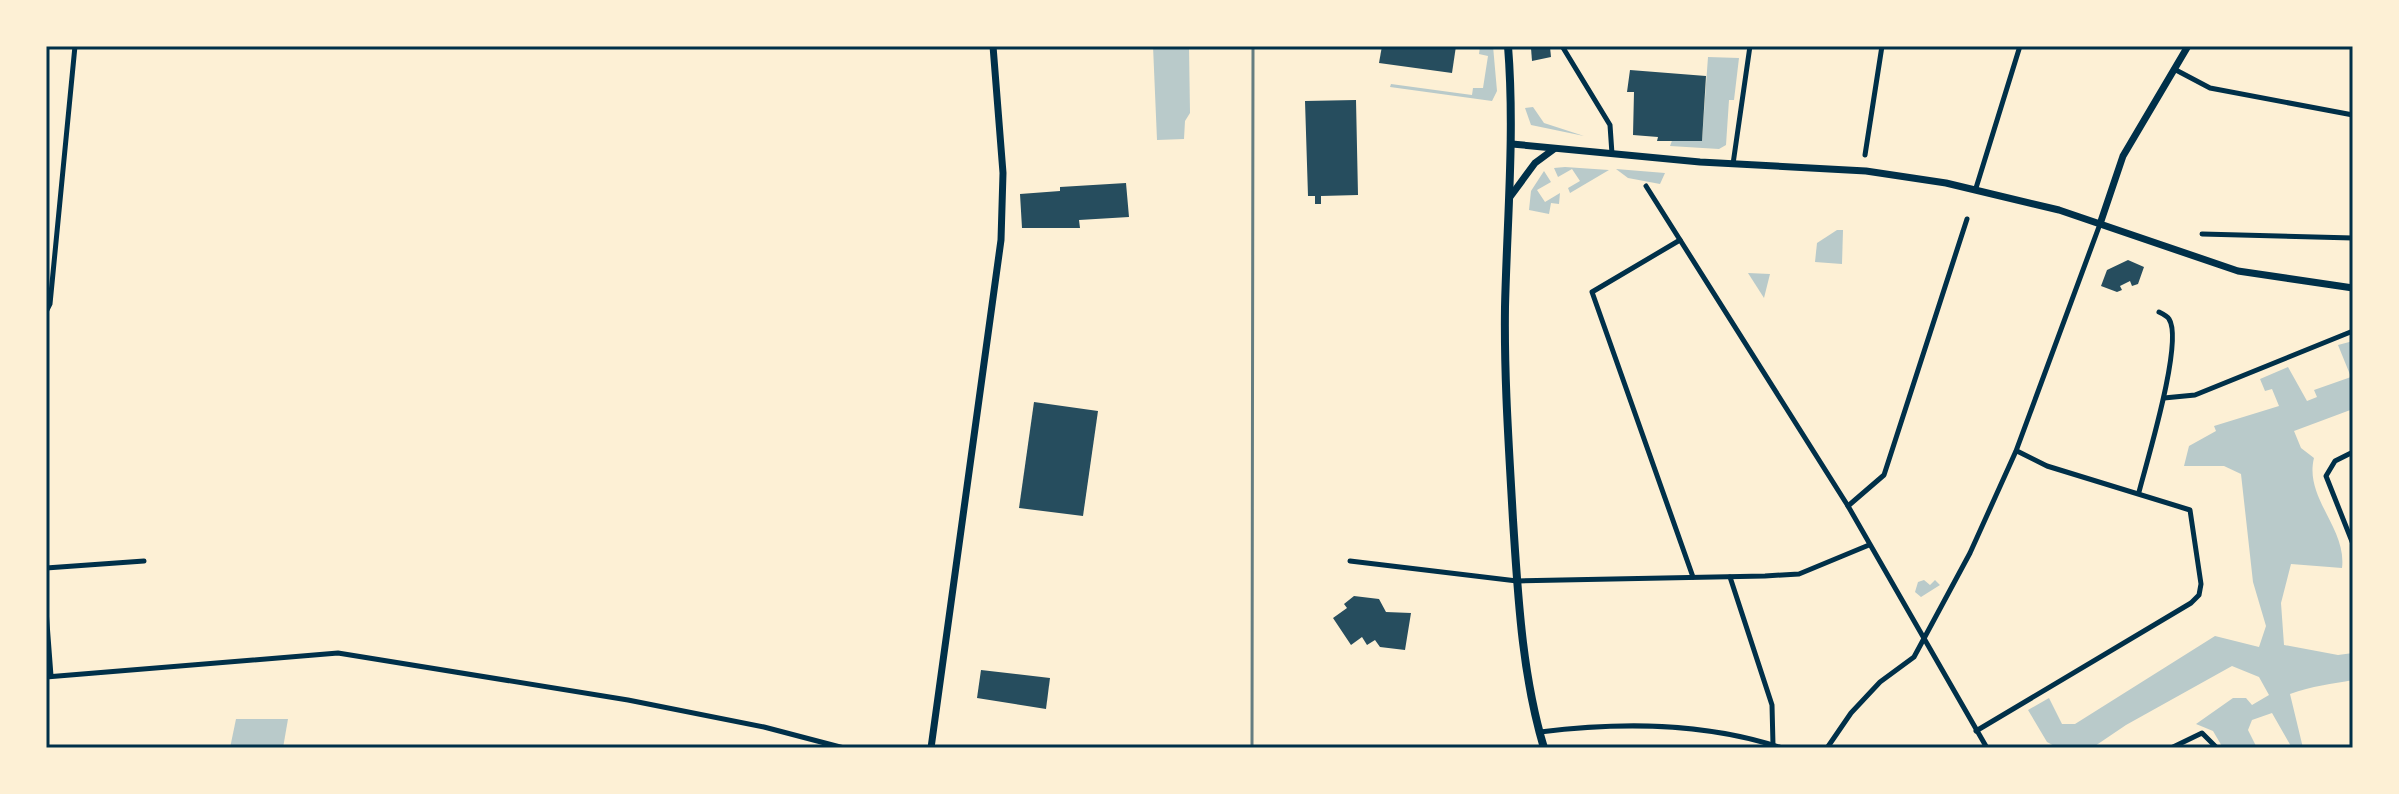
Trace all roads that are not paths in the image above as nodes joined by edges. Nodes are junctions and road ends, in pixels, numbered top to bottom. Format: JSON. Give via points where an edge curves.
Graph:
{"nodes":[{"id":1,"x":75,"y":46,"type":"edge"},
{"id":2,"x":993,"y":46,"type":"edge"},
{"id":3,"x":1508,"y":46,"type":"edge"},
{"id":4,"x":1562,"y":46,"type":"edge"},
{"id":5,"x":1750,"y":46,"type":"edge"},
{"id":6,"x":1882,"y":46,"type":"edge"},
{"id":7,"x":2020,"y":46,"type":"edge"},
{"id":8,"x":2188,"y":46,"type":"edge"},
{"id":9,"x":2174,"y":69,"type":"junction"},
{"id":10,"x":2353,"y":115,"type":"edge"},
{"id":11,"x":1512,"y":144,"type":"junction"},
{"id":12,"x":1554,"y":149,"type":"junction"},
{"id":13,"x":1612,"y":154,"type":"junction"},
{"id":14,"x":1865,"y":155,"type":"dead end"},
{"id":15,"x":1733,"y":164,"type":"junction"},
{"id":16,"x":1646,"y":186,"type":"dead end"},
{"id":17,"x":1976,"y":188,"type":"junction"},
{"id":18,"x":1510,"y":197,"type":"junction"},
{"id":19,"x":1967,"y":219,"type":"dead end"},
{"id":20,"x":2100,"y":224,"type":"junction"},
{"id":21,"x":2202,"y":234,"type":"dead end"},
{"id":22,"x":2353,"y":238,"type":"edge"},
{"id":23,"x":1680,"y":240,"type":"junction"},
{"id":24,"x":2353,"y":288,"type":"edge"},
{"id":25,"x":46,"y":312,"type":"edge"},
{"id":26,"x":2159,"y":312,"type":"dead end"},
{"id":27,"x":2353,"y":331,"type":"edge"},
{"id":28,"x":2164,"y":398,"type":"junction"},
{"id":29,"x":2016,"y":451,"type":"junction"},
{"id":30,"x":2353,"y":452,"type":"edge"},
{"id":31,"x":2139,"y":492,"type":"junction"},
{"id":32,"x":1848,"y":506,"type":"junction"},
{"id":33,"x":2353,"y":544,"type":"edge"},
{"id":34,"x":1869,"y":545,"type":"junction"},
{"id":35,"x":144,"y":561,"type":"dead end"},
{"id":36,"x":1350,"y":561,"type":"dead end"},
{"id":37,"x":46,"y":568,"type":"edge"},
{"id":38,"x":1693,"y":577,"type":"junction"},
{"id":39,"x":1730,"y":577,"type":"junction"},
{"id":40,"x":1517,"y":581,"type":"junction"},
{"id":41,"x":46,"y":610,"type":"edge"},
{"id":42,"x":1924,"y":640,"type":"junction"},
{"id":43,"x":49,"y":676,"type":"edge"},
{"id":44,"x":1976,"y":731,"type":"junction"},
{"id":45,"x":1539,"y":732,"type":"junction"},
{"id":46,"x":1773,"y":745,"type":"junction"},
{"id":47,"x":844,"y":748,"type":"edge"},
{"id":48,"x":931,"y":748,"type":"edge"},
{"id":49,"x":1544,"y":748,"type":"edge"},
{"id":50,"x":1782,"y":748,"type":"edge"},
{"id":51,"x":1827,"y":748,"type":"edge"},
{"id":52,"x":1987,"y":748,"type":"edge"},
{"id":53,"x":2171,"y":748,"type":"edge"},
{"id":54,"x":2217,"y":748,"type":"edge"}],
"edges":[{"from":1,"to":25,"type":"street"},
{"from":2,"to":48,"type":"street","via":[[1003,173],[1000,252]]},
{"from":3,"to":11,"type":"main road"},
{"from":4,"to":13,"type":"street","via":[[1610,125]]},
{"from":5,"to":15,"type":"street"},
{"from":6,"to":14,"type":"street"},
{"from":7,"to":17,"type":"street"},
{"from":8,"to":9,"type":"street"},
{"from":9,"to":10,"type":"street","via":[[2210,88]]},
{"from":9,"to":20,"type":"street","via":[[2123,156]]},
{"from":11,"to":12,"type":"street"},
{"from":11,"to":18,"type":"main road"},
{"from":12,"to":13,"type":"street"},
{"from":12,"to":18,"type":"street","via":[[1535,163]]},
{"from":13,"to":15,"type":"street"},
{"from":15,"to":17,"type":"street","via":[[1866,171]]},
{"from":16,"to":23,"type":"street"},
{"from":17,"to":20,"type":"street"},
{"from":18,"to":40,"type":"main road","via":[[1505,370]]},
{"from":19,"to":32,"type":"street","via":[[1884,475]]},
{"from":20,"to":24,"type":"street","via":[[2238,271]]},
{"from":20,"to":29,"type":"street"},
{"from":21,"to":22,"type":"street"},
{"from":23,"to":32,"type":"street"},
{"from":23,"to":38,"type":"street","via":[[1592,292]]},
{"from":26,"to":28,"type":"street","via":[[2172,328]]},
{"from":27,"to":28,"type":"street","via":[[2195,395]]},
{"from":28,"to":31,"type":"street"},
{"from":29,"to":31,"type":"street","via":[[2059,470]]},
{"from":29,"to":42,"type":"street"},
{"from":30,"to":33,"type":"street","via":[[2335,461],[2326,476]]},
{"from":31,"to":44,"type":"street","via":[[2190,510],[2199,595]]},
{"from":32,"to":34,"type":"street"},
{"from":34,"to":39,"type":"street","via":[[1799,574]]},
{"from":34,"to":42,"type":"street"},
{"from":35,"to":37,"type":"street"},
{"from":36,"to":40,"type":"street"},
{"from":38,"to":39,"type":"street"},
{"from":38,"to":40,"type":"street"},
{"from":39,"to":46,"type":"street","via":[[1772,705]]},
{"from":40,"to":45,"type":"main road"},
{"from":41,"to":43,"type":"street"},
{"from":42,"to":44,"type":"street"},
{"from":42,"to":51,"type":"street","via":[[1914,657],[1851,713]]},
{"from":43,"to":47,"type":"street","via":[[338,653],[628,700]]},
{"from":44,"to":52,"type":"street"},
{"from":45,"to":46,"type":"street","via":[[1610,724],[1681,727]]},
{"from":45,"to":49,"type":"main road"},
{"from":46,"to":50,"type":"street"},
{"from":53,"to":54,"type":"street","via":[[2202,733]]}]}
